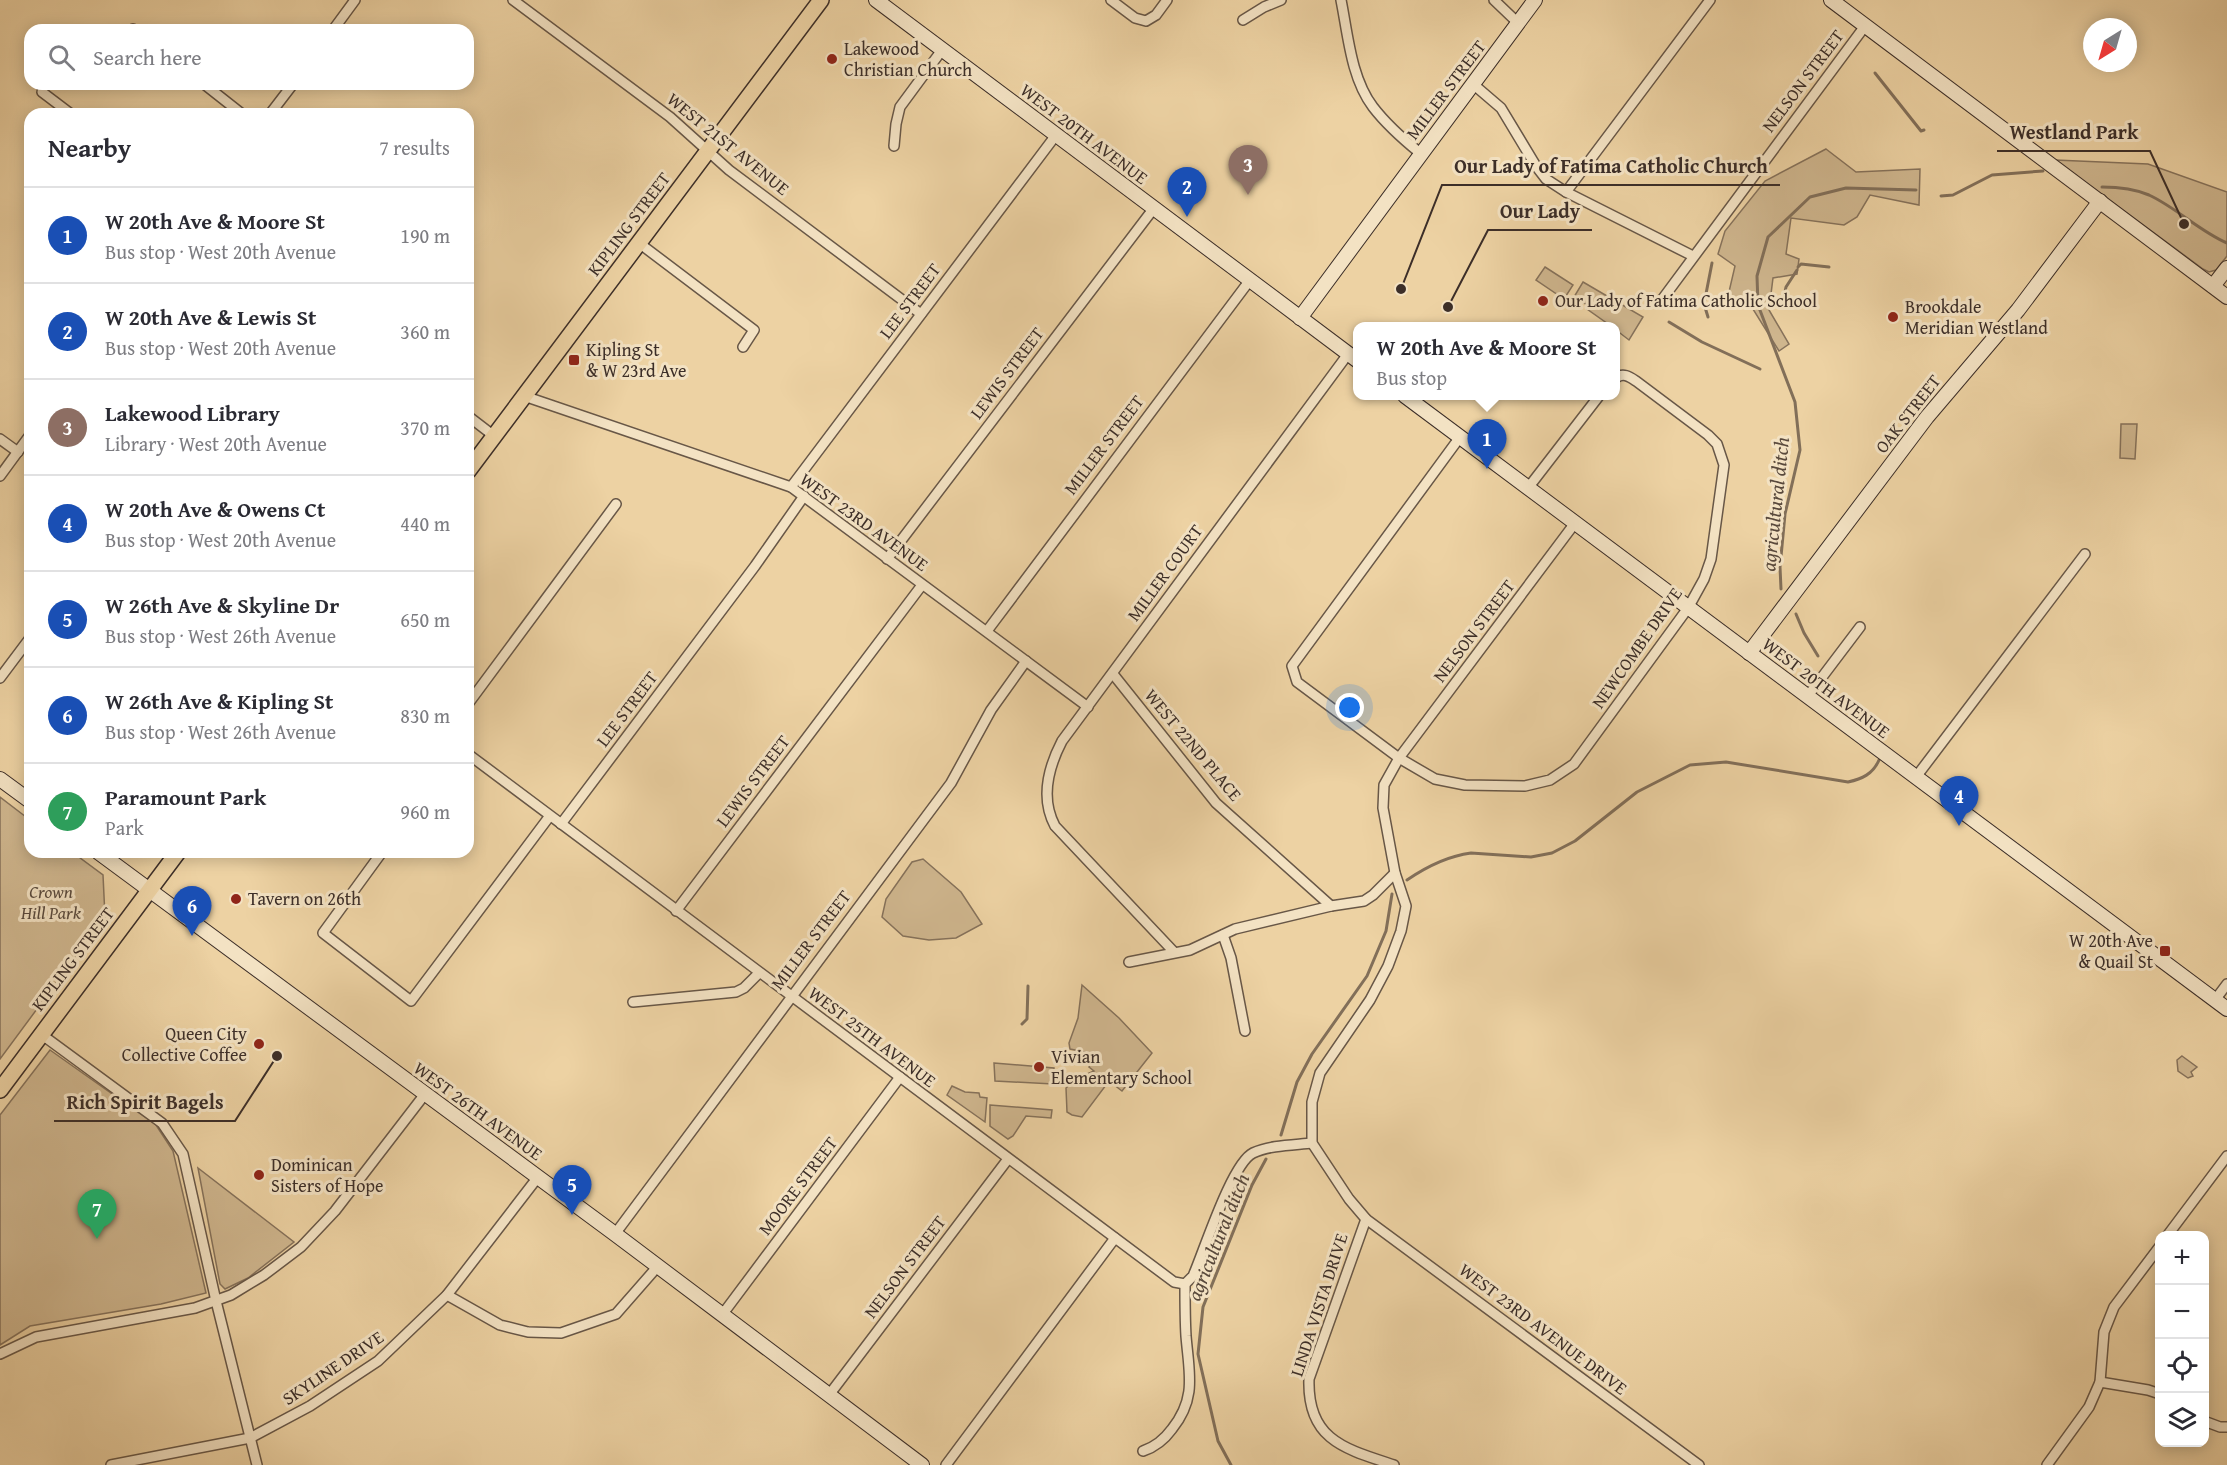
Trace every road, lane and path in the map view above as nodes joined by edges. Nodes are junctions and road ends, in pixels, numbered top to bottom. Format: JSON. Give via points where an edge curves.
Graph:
{"nodes":[{"id":1,"x":355,"y":0,"type":"edge"},
{"id":2,"x":513,"y":0,"type":"edge"},
{"id":3,"x":821,"y":0,"type":"edge"},
{"id":4,"x":876,"y":0,"type":"edge"},
{"id":5,"x":1111,"y":0,"type":"edge"},
{"id":6,"x":1167,"y":0,"type":"edge"},
{"id":7,"x":1281,"y":0,"type":"edge"},
{"id":8,"x":1341,"y":0,"type":"edge"},
{"id":9,"x":1494,"y":0,"type":"edge"},
{"id":10,"x":1535,"y":0,"type":"edge"},
{"id":11,"x":1710,"y":0,"type":"edge"},
{"id":12,"x":1831,"y":0,"type":"edge"},
{"id":13,"x":1243,"y":20,"type":"dead end"},
{"id":14,"x":1518,"y":23,"type":"junction"},
{"id":15,"x":337,"y":24,"type":"edge"},
{"id":16,"x":1866,"y":26,"type":"junction"},
{"id":17,"x":942,"y":50,"type":"junction"},
{"id":18,"x":1473,"y":84,"type":"junction"},
{"id":19,"x":212,"y":90,"type":"edge"},
{"id":20,"x":288,"y":90,"type":"edge"},
{"id":21,"x":42,"y":92,"type":"dead end"},
{"id":22,"x":63,"y":108,"type":"edge"},
{"id":23,"x":234,"y":108,"type":"edge"},
{"id":24,"x":274,"y":108,"type":"edge"},
{"id":25,"x":1056,"y":135,"type":"junction"},
{"id":26,"x":894,"y":146,"type":"dead end"},
{"id":27,"x":707,"y":152,"type":"junction"},
{"id":28,"x":1420,"y":153,"type":"junction"},
{"id":29,"x":1566,"y":192,"type":"junction"},
{"id":30,"x":2100,"y":201,"type":"junction"},
{"id":31,"x":1154,"y":208,"type":"junction"},
{"id":32,"x":639,"y":243,"type":"junction"},
{"id":33,"x":1693,"y":256,"type":"junction"},
{"id":34,"x":2227,"y":268,"type":"edge"},
{"id":35,"x":1250,"y":280,"type":"junction"},
{"id":36,"x":2213,"y":286,"type":"junction"},
{"id":37,"x":2227,"y":297,"type":"edge"},
{"id":38,"x":1661,"y":302,"type":"dead end"},
{"id":39,"x":921,"y":314,"type":"junction"},
{"id":40,"x":1300,"y":318,"type":"junction"},
{"id":41,"x":743,"y":347,"type":"dead end"},
{"id":42,"x":1353,"y":357,"type":"edge"},
{"id":43,"x":1620,"y":376,"type":"edge"},
{"id":44,"x":524,"y":396,"type":"junction"},
{"id":45,"x":1410,"y":400,"type":"edge"},
{"id":46,"x":1596,"y":400,"type":"edge"},
{"id":47,"x":474,"y":421,"type":"edge"},
{"id":48,"x":494,"y":436,"type":"junction"},
{"id":49,"x":1460,"y":437,"type":"junction"},
{"id":50,"x":0,"y":439,"type":"edge"},
{"id":51,"x":24,"y":445,"type":"edge"},
{"id":52,"x":18,"y":452,"type":"junction"},
{"id":53,"x":474,"y":463,"type":"edge"},
{"id":54,"x":0,"y":476,"type":"edge"},
{"id":55,"x":791,"y":487,"type":"junction"},
{"id":56,"x":1528,"y":488,"type":"junction"},
{"id":57,"x":804,"y":496,"type":"junction"},
{"id":58,"x":616,"y":504,"type":"dead end"},
{"id":59,"x":1575,"y":523,"type":"junction"},
{"id":60,"x":2085,"y":554,"type":"dead end"},
{"id":61,"x":887,"y":559,"type":"junction"},
{"id":62,"x":922,"y":585,"type":"junction"},
{"id":63,"x":1688,"y":608,"type":"junction"},
{"id":64,"x":1860,"y":627,"type":"dead end"},
{"id":65,"x":987,"y":631,"type":"junction"},
{"id":66,"x":24,"y":646,"type":"edge"},
{"id":67,"x":1749,"y":653,"type":"junction"},
{"id":68,"x":1026,"y":662,"type":"junction"},
{"id":69,"x":1113,"y":674,"type":"junction"},
{"id":70,"x":0,"y":678,"type":"edge"},
{"id":71,"x":474,"y":696,"type":"edge"},
{"id":72,"x":1808,"y":697,"type":"junction"},
{"id":73,"x":1088,"y":707,"type":"junction"},
{"id":74,"x":1399,"y":758,"type":"junction"},
{"id":75,"x":474,"y":759,"type":"edge"},
{"id":76,"x":1916,"y":777,"type":"junction"},
{"id":77,"x":0,"y":779,"type":"edge"},
{"id":78,"x":24,"y":797,"type":"edge"},
{"id":79,"x":549,"y":816,"type":"junction"},
{"id":80,"x":561,"y":824,"type":"junction"},
{"id":81,"x":106,"y":858,"type":"edge"},
{"id":82,"x":173,"y":858,"type":"edge"},
{"id":83,"x":378,"y":858,"type":"edge"},
{"id":84,"x":1395,"y":873,"type":"junction"},
{"id":85,"x":149,"y":890,"type":"junction"},
{"id":86,"x":1330,"y":906,"type":"junction"},
{"id":87,"x":676,"y":911,"type":"junction"},
{"id":88,"x":1223,"y":935,"type":"junction"},
{"id":89,"x":1174,"y":951,"type":"junction"},
{"id":90,"x":1129,"y":962,"type":"dead end"},
{"id":91,"x":759,"y":973,"type":"junction"},
{"id":92,"x":2227,"y":984,"type":"edge"},
{"id":93,"x":791,"y":997,"type":"junction"},
{"id":94,"x":2215,"y":1000,"type":"junction"},
{"id":95,"x":633,"y":1002,"type":"dead end"},
{"id":96,"x":2227,"y":1009,"type":"edge"},
{"id":97,"x":1245,"y":1030,"type":"dead end"},
{"id":98,"x":41,"y":1034,"type":"junction"},
{"id":99,"x":900,"y":1077,"type":"junction"},
{"id":100,"x":0,"y":1090,"type":"edge"},
{"id":101,"x":425,"y":1094,"type":"junction"},
{"id":102,"x":1312,"y":1143,"type":"junction"},
{"id":103,"x":2227,"y":1156,"type":"edge"},
{"id":104,"x":1008,"y":1159,"type":"junction"},
{"id":105,"x":538,"y":1177,"type":"junction"},
{"id":106,"x":1366,"y":1219,"type":"junction"},
{"id":107,"x":2172,"y":1231,"type":"edge"},
{"id":108,"x":615,"y":1234,"type":"junction"},
{"id":109,"x":1115,"y":1238,"type":"junction"},
{"id":110,"x":2155,"y":1253,"type":"edge"},
{"id":111,"x":658,"y":1266,"type":"junction"},
{"id":112,"x":1185,"y":1284,"type":"junction"},
{"id":113,"x":447,"y":1295,"type":"junction"},
{"id":114,"x":216,"y":1301,"type":"junction"},
{"id":115,"x":722,"y":1315,"type":"junction"},
{"id":116,"x":0,"y":1354,"type":"edge"},
{"id":117,"x":2100,"y":1382,"type":"junction"},
{"id":118,"x":2157,"y":1393,"type":"edge"},
{"id":119,"x":829,"y":1395,"type":"junction"},
{"id":120,"x":2209,"y":1423,"type":"edge"},
{"id":121,"x":2227,"y":1427,"type":"edge"},
{"id":122,"x":250,"y":1438,"type":"junction"},
{"id":123,"x":1143,"y":1451,"type":"dead end"},
{"id":124,"x":111,"y":1465,"type":"edge"},
{"id":125,"x":257,"y":1465,"type":"edge"},
{"id":126,"x":922,"y":1465,"type":"edge"},
{"id":127,"x":946,"y":1465,"type":"edge"},
{"id":128,"x":1394,"y":1465,"type":"edge"},
{"id":129,"x":1699,"y":1465,"type":"edge"},
{"id":130,"x":2047,"y":1465,"type":"edge"}],
"edges":[{"from":1,"to":15,"type":"street"},
{"from":2,"to":27,"type":"street","name":"WEST 21ST AVENUE","via":[[670,117]]},
{"from":3,"to":27,"type":"main road","name":"KIPLING STREET"},
{"from":4,"to":17,"type":"street","name":"WEST 20TH AVENUE"},
{"from":5,"to":6,"type":"street","via":[[1135,18],[1146,21]]},
{"from":7,"to":13,"type":"street"},
{"from":8,"to":28,"type":"street","via":[[1359,81],[1382,117]]},
{"from":9,"to":14,"type":"street"},
{"from":10,"to":14,"type":"street","name":"MILLER STREET"},
{"from":11,"to":29,"type":"street"},
{"from":12,"to":16,"type":"street"},
{"from":14,"to":18,"type":"street","name":"MILLER STREET"},
{"from":16,"to":30,"type":"street"},
{"from":16,"to":33,"type":"street","name":"NELSON STREET"},
{"from":17,"to":25,"type":"street","name":"WEST 20TH AVENUE"},
{"from":17,"to":26,"type":"street","via":[[900,106]]},
{"from":18,"to":28,"type":"street","name":"MILLER STREET"},
{"from":18,"to":29,"type":"street","via":[[1501,108],[1546,179]]},
{"from":19,"to":23,"type":"street"},
{"from":20,"to":24,"type":"street"},
{"from":21,"to":22,"type":"street"},
{"from":25,"to":31,"type":"street","name":"WEST 20TH AVENUE"},
{"from":25,"to":39,"type":"street","name":"LEE STREET"},
{"from":27,"to":32,"type":"main road","name":"KIPLING STREET"},
{"from":27,"to":39,"type":"street","name":"WEST 21ST AVENUE"},
{"from":28,"to":40,"type":"street","name":"MILLER STREET"},
{"from":29,"to":33,"type":"street"},
{"from":30,"to":36,"type":"street"},
{"from":30,"to":67,"type":"street","name":"OAK STREET","via":[[2018,310],[1927,417]]},
{"from":31,"to":35,"type":"street","name":"WEST 20TH AVENUE"},
{"from":31,"to":61,"type":"street","name":"LEWIS STREET"},
{"from":32,"to":41,"type":"street","via":[[754,330]]},
{"from":32,"to":44,"type":"main road","name":"KIPLING STREET"},
{"from":33,"to":38,"type":"street","name":"NELSON STREET"},
{"from":34,"to":36,"type":"street"},
{"from":35,"to":40,"type":"street","name":"WEST 20TH AVENUE"},
{"from":35,"to":65,"type":"street","name":"MILLER STREET"},
{"from":36,"to":37,"type":"street"},
{"from":39,"to":55,"type":"street","name":"LEE STREET"},
{"from":40,"to":42,"type":"street","name":"WEST 20TH AVENUE"},
{"from":42,"to":69,"type":"street","name":"MILLER COURT","via":[[1241,496]]},
{"from":43,"to":63,"type":"street","name":"NEWCOMBE DRIVE","via":[[1636,381],[1708,435],[1722,455],[1722,488],[1711,559]]},
{"from":44,"to":48,"type":"main road","name":"KIPLING STREET"},
{"from":44,"to":55,"type":"street","name":"WEST 23RD AVENUE"},
{"from":45,"to":49,"type":"street","name":"WEST 20TH AVENUE"},
{"from":46,"to":56,"type":"street"},
{"from":47,"to":48,"type":"street"},
{"from":48,"to":53,"type":"main road","name":"KIPLING STREET"},
{"from":49,"to":56,"type":"street","name":"WEST 20TH AVENUE"},
{"from":49,"to":74,"type":"street","name":"NEWCOMBE DRIVE","via":[[1292,666],[1298,682]]},
{"from":50,"to":52,"type":"street"},
{"from":51,"to":52,"type":"street"},
{"from":52,"to":54,"type":"street"},
{"from":55,"to":57,"type":"street","name":"WEST 23RD AVENUE"},
{"from":56,"to":59,"type":"street","name":"WEST 20TH AVENUE"},
{"from":57,"to":61,"type":"street","name":"WEST 23RD AVENUE"},
{"from":57,"to":80,"type":"street","name":"LEE STREET"},
{"from":58,"to":71,"type":"street"},
{"from":59,"to":63,"type":"street","name":"WEST 20TH AVENUE"},
{"from":59,"to":74,"type":"street","name":"NELSON STREET"},
{"from":60,"to":76,"type":"street"},
{"from":61,"to":62,"type":"street","name":"WEST 23RD AVENUE"},
{"from":62,"to":65,"type":"street","name":"WEST 23RD AVENUE"},
{"from":62,"to":87,"type":"street","name":"LEWIS STREET"},
{"from":63,"to":67,"type":"street","name":"WEST 20TH AVENUE"},
{"from":63,"to":74,"type":"street","name":"NEWCOMBE DRIVE","via":[[1574,764],[1550,780],[1525,786],[1465,785],[1435,778]]},
{"from":64,"to":72,"type":"street"},
{"from":65,"to":68,"type":"street","name":"WEST 23RD AVENUE"},
{"from":66,"to":70,"type":"street"},
{"from":67,"to":72,"type":"street","name":"WEST 20TH AVENUE"},
{"from":68,"to":73,"type":"street","name":"WEST 23RD AVENUE"},
{"from":68,"to":93,"type":"street","name":"MILLER STREET","via":[[991,710],[951,783]]},
{"from":69,"to":73,"type":"street","name":"MILLER COURT"},
{"from":69,"to":86,"type":"street","name":"WEST 22ND PLACE","via":[[1216,803]]},
{"from":72,"to":76,"type":"street","name":"WEST 20TH AVENUE"},
{"from":73,"to":89,"type":"street","name":"MILLER COURT","via":[[1062,741],[1051,768],[1045,800],[1049,816]]},
{"from":74,"to":84,"type":"street","via":[[1384,785],[1383,808]]},
{"from":75,"to":79,"type":"street","name":"WEST 25TH AVENUE"},
{"from":76,"to":94,"type":"street","name":"WEST 20TH AVENUE"},
{"from":77,"to":78,"type":"street"},
{"from":79,"to":80,"type":"street","name":"WEST 25TH AVENUE"},
{"from":79,"to":83,"type":"street","via":[[411,1001],[323,933]]},
{"from":80,"to":87,"type":"street","name":"WEST 25TH AVENUE"},
{"from":81,"to":85,"type":"street","name":"WEST 26TH AVENUE"},
{"from":82,"to":85,"type":"main road","name":"KIPLING STREET"},
{"from":84,"to":86,"type":"street","via":[[1364,901]]},
{"from":84,"to":102,"type":"street","via":[[1406,906],[1401,930],[1370,1000],[1320,1073],[1312,1102]]},
{"from":85,"to":98,"type":"main road","name":"KIPLING STREET"},
{"from":85,"to":101,"type":"street","name":"WEST 26TH AVENUE"},
{"from":86,"to":88,"type":"street"},
{"from":87,"to":91,"type":"street","name":"WEST 25TH AVENUE"},
{"from":88,"to":89,"type":"street","via":[[1190,950]]},
{"from":88,"to":97,"type":"street","via":[[1232,958]]},
{"from":89,"to":90,"type":"street"},
{"from":91,"to":93,"type":"street","name":"WEST 25TH AVENUE"},
{"from":91,"to":95,"type":"street","via":[[736,992]]},
{"from":92,"to":94,"type":"street"},
{"from":93,"to":99,"type":"street","name":"WEST 25TH AVENUE"},
{"from":93,"to":108,"type":"street","name":"MILLER STREET"},
{"from":94,"to":96,"type":"street","name":"WEST 20TH AVENUE"},
{"from":98,"to":100,"type":"main road","name":"KIPLING STREET"},
{"from":98,"to":114,"type":"street","via":[[162,1123],[175,1139],[183,1154]]},
{"from":99,"to":104,"type":"street","name":"WEST 25TH AVENUE"},
{"from":99,"to":115,"type":"street","name":"MOORE STREET"},
{"from":101,"to":105,"type":"street","name":"WEST 26TH AVENUE"},
{"from":101,"to":114,"type":"street","via":[[336,1210],[301,1247],[264,1275]]},
{"from":102,"to":106,"type":"street","name":"LINDA VISTA DRIVE","via":[[1348,1199]]},
{"from":102,"to":112,"type":"street","via":[[1266,1149],[1246,1158],[1235,1175],[1193,1276]]},
{"from":103,"to":107,"type":"street"},
{"from":104,"to":109,"type":"street","name":"WEST 25TH AVENUE"},
{"from":104,"to":119,"type":"street","name":"NELSON STREET"},
{"from":105,"to":108,"type":"street","name":"WEST 26TH AVENUE"},
{"from":105,"to":113,"type":"street","name":"SKYLINE DRIVE"},
{"from":106,"to":128,"type":"street","name":"LINDA VISTA DRIVE","via":[[1309,1379],[1309,1394],[1314,1418],[1329,1438],[1352,1451]]},
{"from":106,"to":129,"type":"street","name":"WEST 23RD AVENUE DRIVE"},
{"from":108,"to":111,"type":"street","name":"WEST 26TH AVENUE"},
{"from":109,"to":112,"type":"street","name":"WEST 25TH AVENUE","via":[[1171,1280]]},
{"from":109,"to":127,"type":"street"},
{"from":110,"to":117,"type":"street","via":[[2108,1320]]},
{"from":111,"to":113,"type":"street","via":[[616,1314],[561,1333],[528,1332],[500,1325]]},
{"from":111,"to":115,"type":"street","name":"WEST 26TH AVENUE"},
{"from":112,"to":123,"type":"street","via":[[1188,1403],[1168,1435]]},
{"from":113,"to":122,"type":"street","name":"SKYLINE DRIVE","via":[[378,1361],[310,1406]]},
{"from":114,"to":116,"type":"street","via":[[36,1337]]},
{"from":114,"to":122,"type":"street"},
{"from":115,"to":119,"type":"street","name":"WEST 26TH AVENUE"},
{"from":117,"to":118,"type":"street"},
{"from":117,"to":130,"type":"street","via":[[2088,1407]]},
{"from":119,"to":126,"type":"street","name":"WEST 26TH AVENUE"},
{"from":120,"to":121,"type":"street"},
{"from":122,"to":124,"type":"street","name":"SKYLINE DRIVE"},
{"from":122,"to":125,"type":"street"}]}
